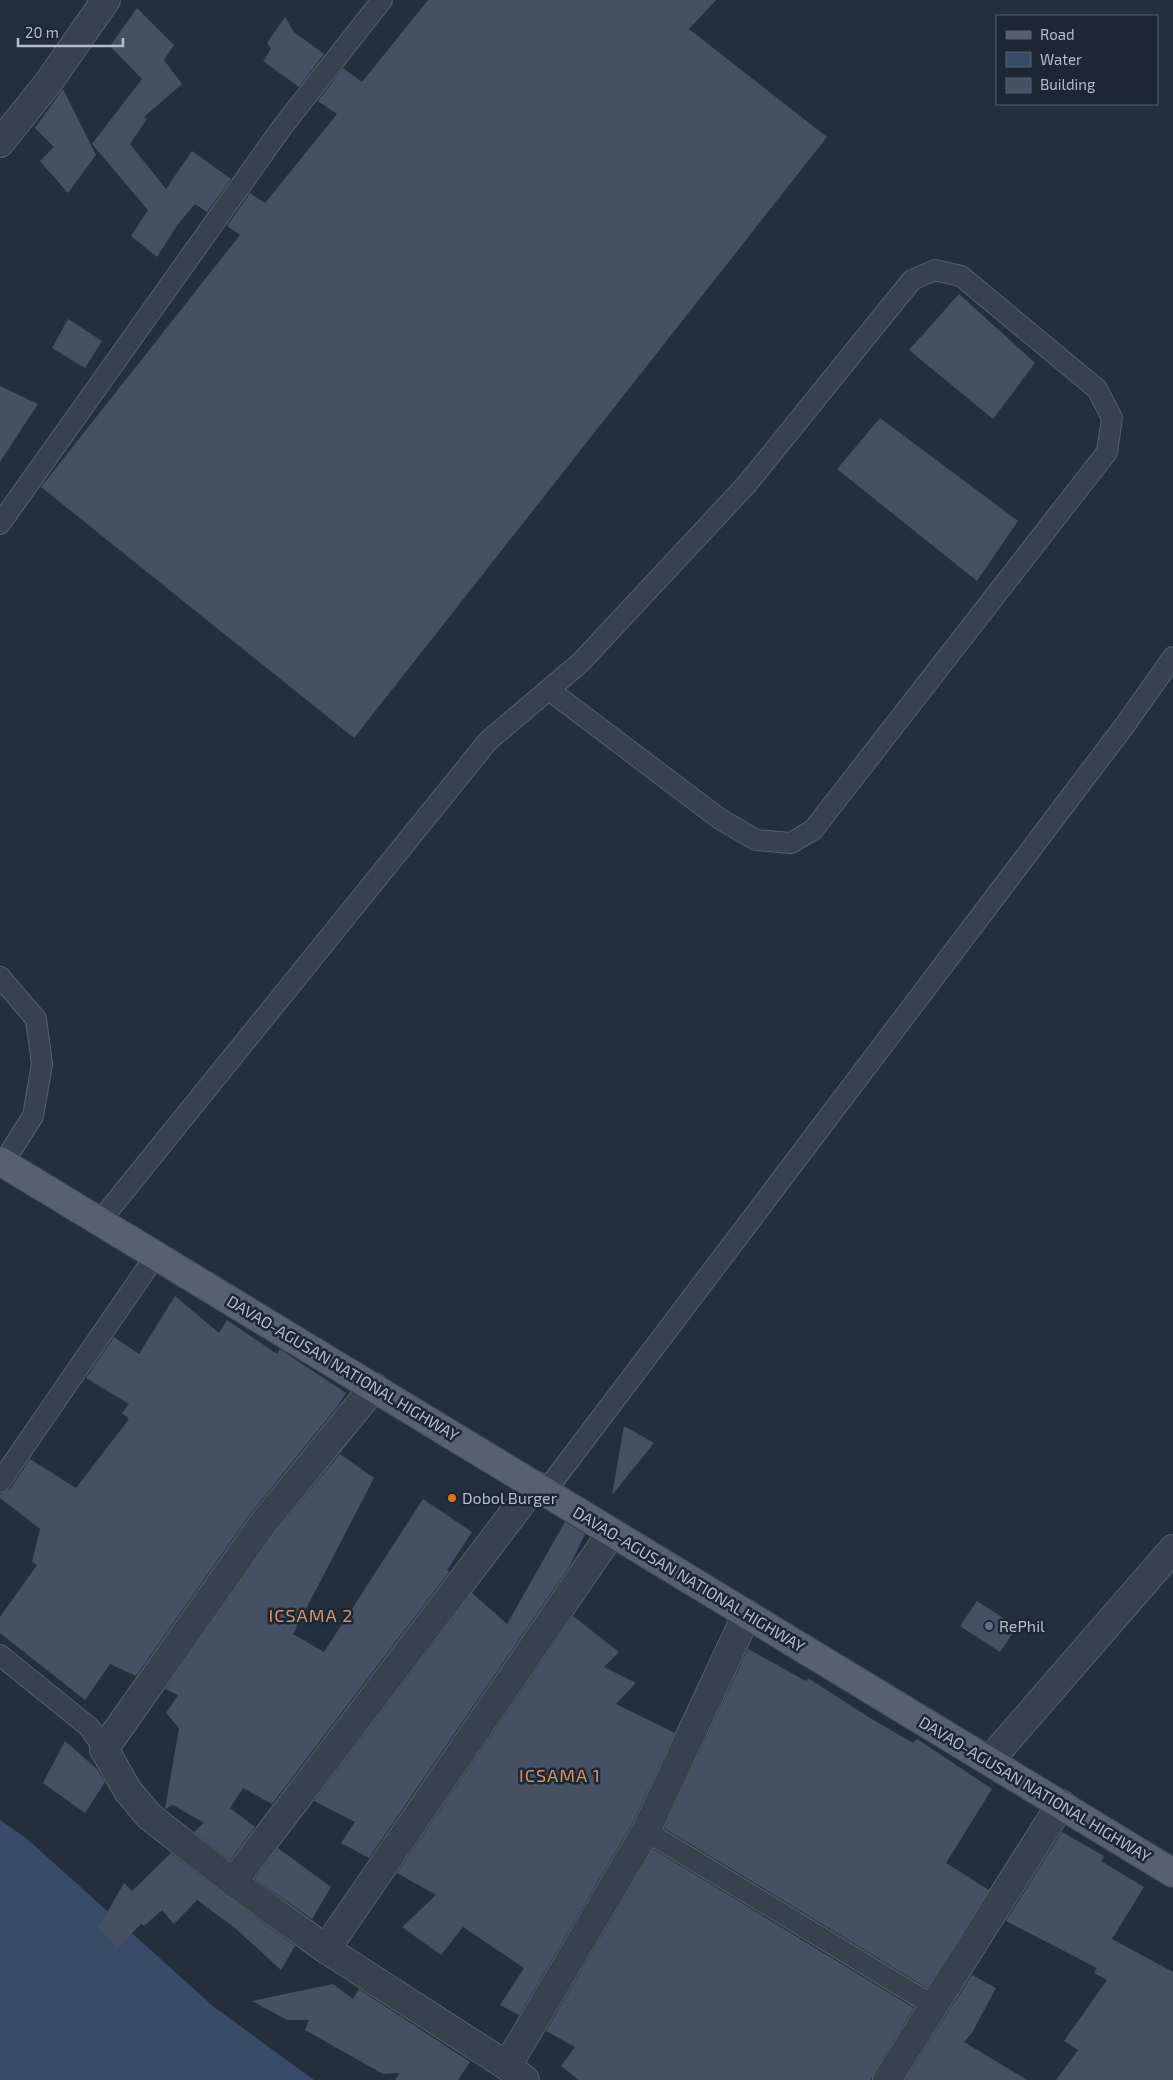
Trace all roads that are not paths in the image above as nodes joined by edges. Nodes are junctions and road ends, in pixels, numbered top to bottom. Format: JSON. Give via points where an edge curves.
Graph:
{"nodes":[{"id":1,"x":106,"y":0,"type":"edge"},
{"id":2,"x":382,"y":0,"type":"edge"},
{"id":3,"x":0,"y":143,"type":"edge"},
{"id":4,"x":0,"y":524,"type":"edge"},
{"id":5,"x":1173,"y":657,"type":"edge"},
{"id":6,"x":549,"y":690,"type":"junction"},
{"id":7,"x":0,"y":977,"type":"edge"},
{"id":8,"x":1,"y":1164,"type":"edge"},
{"id":9,"x":100,"y":1221,"type":"junction"},
{"id":10,"x":156,"y":1255,"type":"junction"},
{"id":11,"x":374,"y":1387,"type":"junction"},
{"id":12,"x":0,"y":1482,"type":"edge"},
{"id":13,"x":540,"y":1488,"type":"junction"},
{"id":14,"x":612,"y":1532,"type":"junction"},
{"id":15,"x":1173,"y":1549,"type":"edge"},
{"id":16,"x":747,"y":1614,"type":"junction"},
{"id":17,"x":0,"y":1655,"type":"edge"},
{"id":18,"x":104,"y":1749,"type":"junction"},
{"id":19,"x":989,"y":1761,"type":"junction"},
{"id":20,"x":1061,"y":1804,"type":"junction"},
{"id":21,"x":646,"y":1831,"type":"junction"},
{"id":22,"x":1173,"y":1873,"type":"edge"},
{"id":23,"x":233,"y":1882,"type":"junction"},
{"id":24,"x":326,"y":1949,"type":"junction"},
{"id":25,"x":934,"y":2006,"type":"junction"},
{"id":26,"x":516,"y":2073,"type":"edge"},
{"id":27,"x":887,"y":2080,"type":"edge"}],
"edges":[{"from":1,"to":3,"type":"street","via":[[48,83]]},
{"from":2,"to":4,"type":"lane","via":[[283,126]]},
{"from":5,"to":13,"type":"lane","via":[[1125,726]]},
{"from":6,"to":6,"type":"lane","via":[[580,663],[747,484],[912,280],[935,270],[961,276],[1097,389],[1112,418],[1107,452],[813,830],[791,843],[756,840],[720,819]]},
{"from":6,"to":9,"type":"lane","via":[[488,741]]},
{"from":7,"to":8,"type":"lane","via":[[36,1019],[42,1064],[33,1116]]},
{"from":8,"to":9,"type":"main road","name":"DAVAO-AGUSAN NATIONAL HIGHWAY"},
{"from":9,"to":10,"type":"main road","name":"DAVAO-AGUSAN NATIONAL HIGHWAY"},
{"from":10,"to":11,"type":"main road","name":"DAVAO-AGUSAN NATIONAL HIGHWAY"},
{"from":10,"to":12,"type":"lane"},
{"from":11,"to":13,"type":"main road","name":"DAVAO-AGUSAN NATIONAL HIGHWAY"},
{"from":11,"to":18,"type":"street","via":[[264,1522]]},
{"from":13,"to":14,"type":"main road","name":"DAVAO-AGUSAN NATIONAL HIGHWAY"},
{"from":13,"to":23,"type":"street"},
{"from":14,"to":16,"type":"main road","name":"DAVAO-AGUSAN NATIONAL HIGHWAY"},
{"from":14,"to":24,"type":"street"},
{"from":15,"to":19,"type":"street"},
{"from":16,"to":19,"type":"main road","name":"DAVAO-AGUSAN NATIONAL HIGHWAY"},
{"from":16,"to":21,"type":"street"},
{"from":17,"to":18,"type":"lane","via":[[89,1727]]},
{"from":18,"to":23,"type":"street","via":[[128,1791],[149,1816]]},
{"from":19,"to":20,"type":"main road","name":"DAVAO-AGUSAN NATIONAL HIGHWAY"},
{"from":20,"to":22,"type":"main road","name":"DAVAO-AGUSAN NATIONAL HIGHWAY"},
{"from":20,"to":25,"type":"street"},
{"from":21,"to":25,"type":"lane"},
{"from":21,"to":26,"type":"street"},
{"from":23,"to":24,"type":"street"},
{"from":24,"to":26,"type":"street"},
{"from":25,"to":27,"type":"street"}]}
